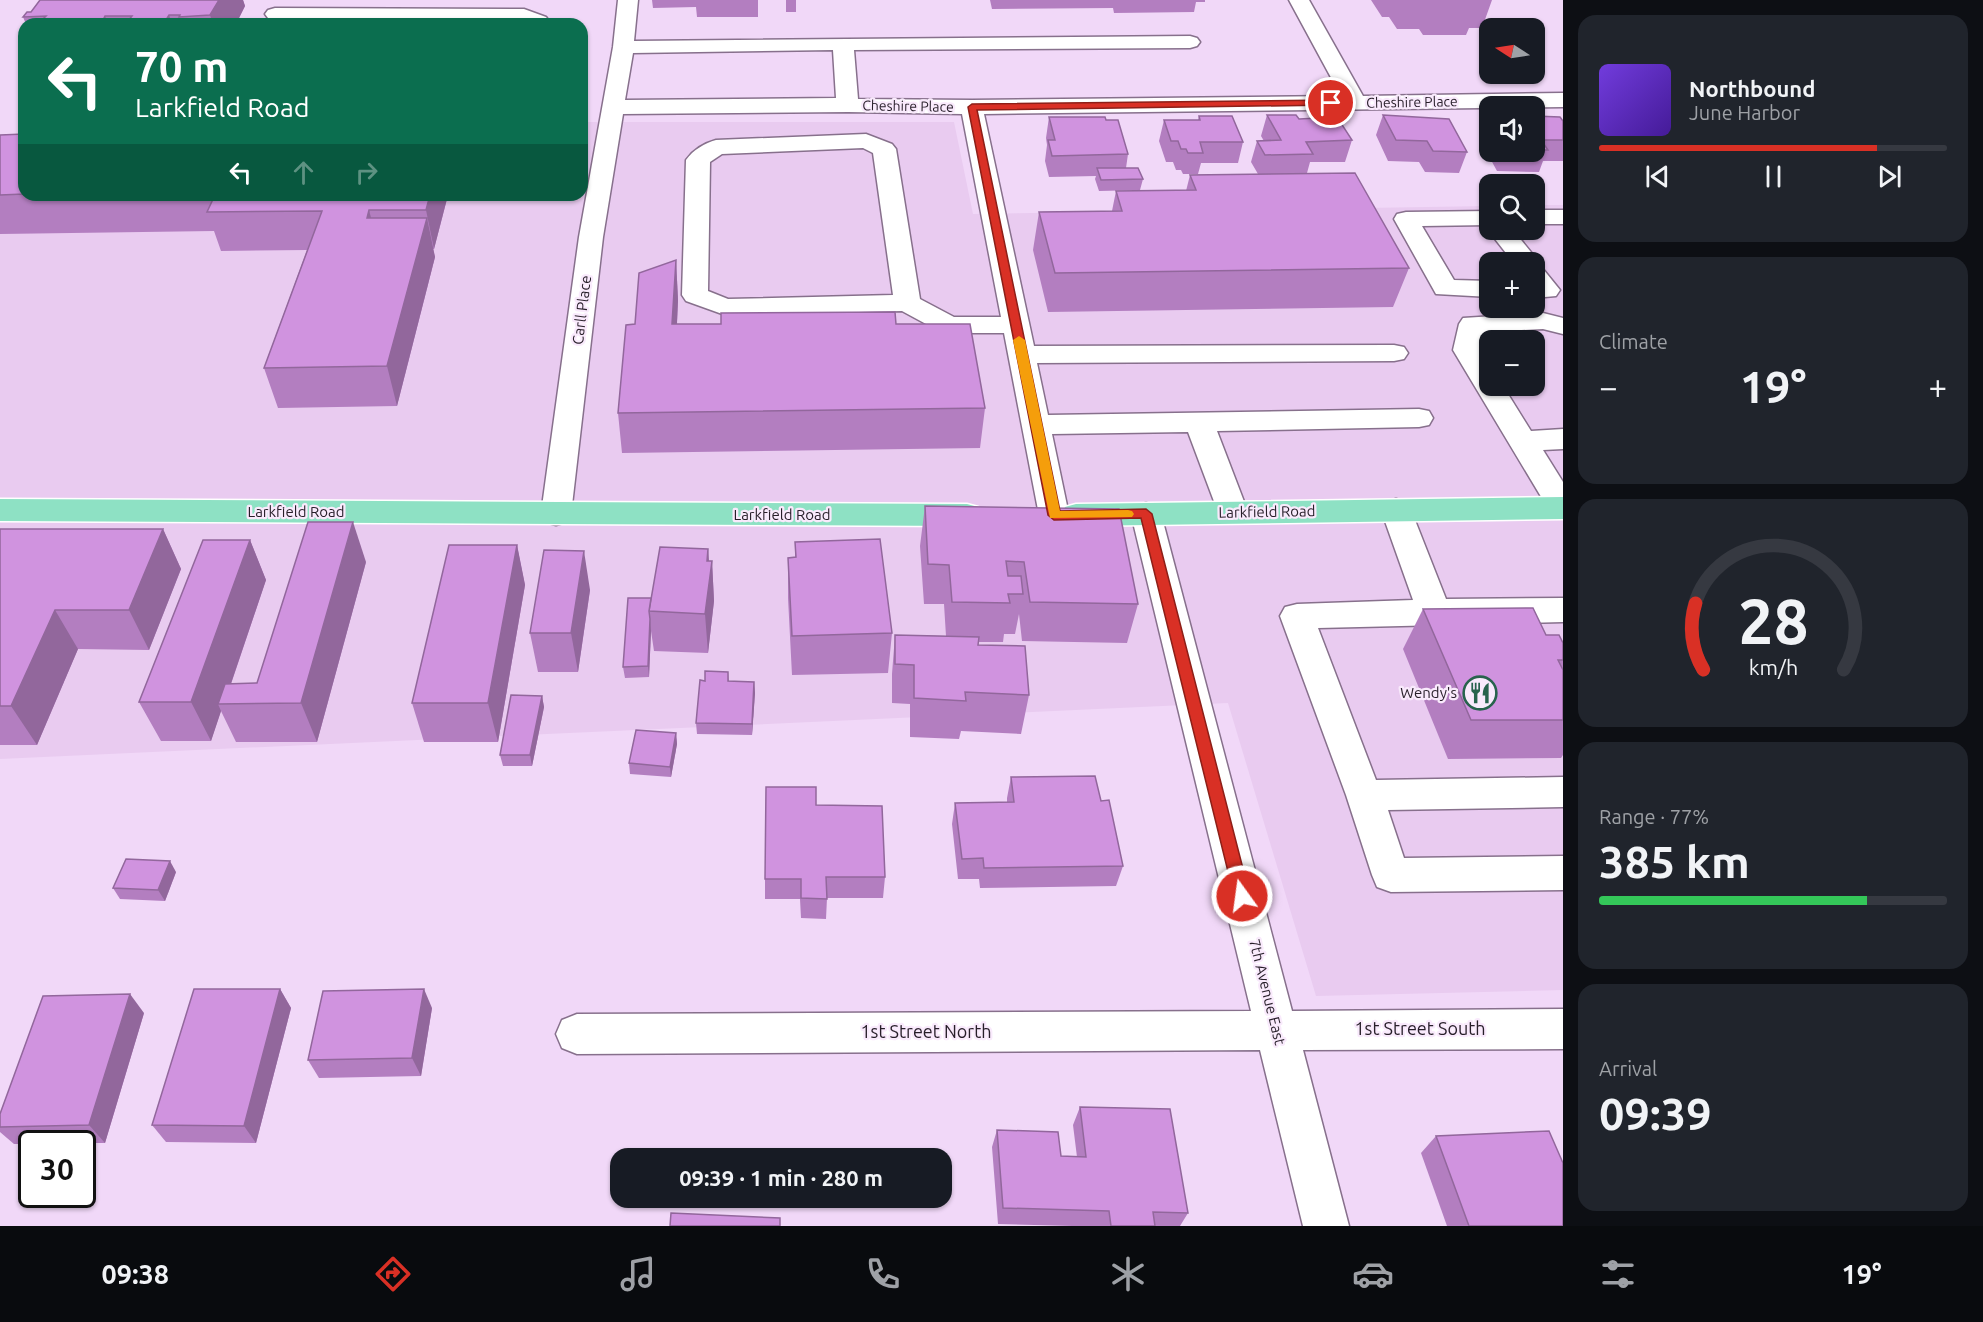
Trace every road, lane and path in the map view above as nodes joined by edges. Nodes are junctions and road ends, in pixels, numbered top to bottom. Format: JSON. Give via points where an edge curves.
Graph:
{"nodes":[{"id":1,"x":628,"y":0,"type":"edge"},
{"id":2,"x":1299,"y":0,"type":"edge"},
{"id":3,"x":343,"y":7,"type":"edge"},
{"id":4,"x":275,"y":13,"type":"edge"},
{"id":5,"x":532,"y":18,"type":"edge"},
{"id":6,"x":1190,"y":42,"type":"dead end"},
{"id":7,"x":843,"y":44,"type":"junction"},
{"id":8,"x":623,"y":47,"type":"junction"},
{"id":9,"x":1563,"y":100,"type":"edge"},
{"id":10,"x":1355,"y":102,"type":"junction"},
{"id":11,"x":848,"y":105,"type":"junction"},
{"id":12,"x":614,"y":107,"type":"junction"},
{"id":13,"x":972,"y":107,"type":"junction"},
{"id":14,"x":1545,"y":217,"type":"edge"},
{"id":15,"x":1563,"y":217,"type":"edge"},
{"id":16,"x":1479,"y":218,"type":"edge"},
{"id":17,"x":1508,"y":240,"type":"edge"},
{"id":18,"x":1518,"y":252,"type":"edge"},
{"id":19,"x":1479,"y":289,"type":"edge"},
{"id":20,"x":908,"y":303,"type":"junction"},
{"id":21,"x":1016,"y":325,"type":"junction"},
{"id":22,"x":1563,"y":326,"type":"edge"},
{"id":23,"x":1394,"y":353,"type":"dead end"},
{"id":24,"x":1022,"y":355,"type":"junction"},
{"id":25,"x":1419,"y":418,"type":"dead end"},
{"id":26,"x":1199,"y":422,"type":"junction"},
{"id":27,"x":1036,"y":425,"type":"junction"},
{"id":28,"x":1563,"y":439,"type":"edge"},
{"id":29,"x":1523,"y":441,"type":"junction"},
{"id":30,"x":1563,"y":507,"type":"edge"},
{"id":31,"x":0,"y":510,"type":"edge"},
{"id":32,"x":1396,"y":510,"type":"junction"},
{"id":33,"x":1233,"y":512,"type":"junction"},
{"id":34,"x":556,"y":514,"type":"junction"},
{"id":35,"x":1146,"y":514,"type":"junction"},
{"id":36,"x":995,"y":515,"type":"edge"},
{"id":37,"x":1042,"y":515,"type":"joint"},
{"id":38,"x":1518,"y":610,"type":"junction"},
{"id":39,"x":1563,"y":610,"type":"edge"},
{"id":40,"x":1434,"y":611,"type":"junction"},
{"id":41,"x":1533,"y":642,"type":"edge"},
{"id":42,"x":1563,"y":792,"type":"edge"},
{"id":43,"x":1364,"y":795,"type":"junction"},
{"id":44,"x":1563,"y":873,"type":"edge"},
{"id":45,"x":1276,"y":1029,"type":"junction"},
{"id":46,"x":1563,"y":1029,"type":"edge"},
{"id":47,"x":577,"y":1034,"type":"dead end"},
{"id":48,"x":1326,"y":1226,"type":"edge"}],
"edges":[{"from":1,"to":8,"type":"street","name":"Carll Place"},
{"from":2,"to":10,"type":"street"},
{"from":3,"to":4,"type":"street"},
{"from":3,"to":5,"type":"street"},
{"from":6,"to":7,"type":"street"},
{"from":7,"to":8,"type":"street"},
{"from":7,"to":11,"type":"street"},
{"from":8,"to":12,"type":"street","name":"Carll Place"},
{"from":9,"to":10,"type":"street","name":"Cheshire Place"},
{"from":10,"to":13,"type":"street","name":"Cheshire Place"},
{"from":11,"to":12,"type":"street","name":"Cheshire Place"},
{"from":11,"to":13,"type":"street","name":"Cheshire Place"},
{"from":12,"to":34,"type":"street","name":"Carll Place","via":[[591,237]]},
{"from":13,"to":21,"type":"street"},
{"from":14,"to":15,"type":"street"},
{"from":16,"to":19,"type":"street","via":[[1406,219],[1445,288]]},
{"from":17,"to":18,"type":"street"},
{"from":20,"to":20,"type":"street","via":[[725,307],[695,295],[699,160],[716,147],[866,141],[884,148]]},
{"from":20,"to":21,"type":"street","via":[[949,325]]},
{"from":21,"to":24,"type":"street"},
{"from":22,"to":29,"type":"street","via":[[1543,321],[1472,324],[1467,350]]},
{"from":23,"to":24,"type":"street"},
{"from":24,"to":27,"type":"street"},
{"from":25,"to":26,"type":"street"},
{"from":26,"to":27,"type":"street"},
{"from":26,"to":33,"type":"street"},
{"from":27,"to":37,"type":"street"},
{"from":28,"to":29,"type":"street"},
{"from":29,"to":30,"type":"street"},
{"from":30,"to":32,"type":"main road","name":"Larkfield Road"},
{"from":31,"to":34,"type":"main road","name":"Larkfield Road"},
{"from":32,"to":33,"type":"main road","name":"Larkfield Road"},
{"from":32,"to":40,"type":"street"},
{"from":33,"to":35,"type":"main road","name":"Larkfield Road"},
{"from":34,"to":36,"type":"main road","name":"Larkfield Road"},
{"from":35,"to":37,"type":"main road","name":"Larkfield Road"},
{"from":35,"to":45,"type":"street","name":"7th Avenue East"},
{"from":38,"to":39,"type":"street"},
{"from":38,"to":40,"type":"street"},
{"from":38,"to":41,"type":"street"},
{"from":40,"to":43,"type":"street","via":[[1297,616]]},
{"from":42,"to":43,"type":"street"},
{"from":43,"to":44,"type":"street","via":[[1391,875]]},
{"from":45,"to":46,"type":"street","name":"1st Street South"},
{"from":45,"to":47,"type":"street","name":"1st Street North"},
{"from":45,"to":48,"type":"street","name":"7th Avenue East"}]}
